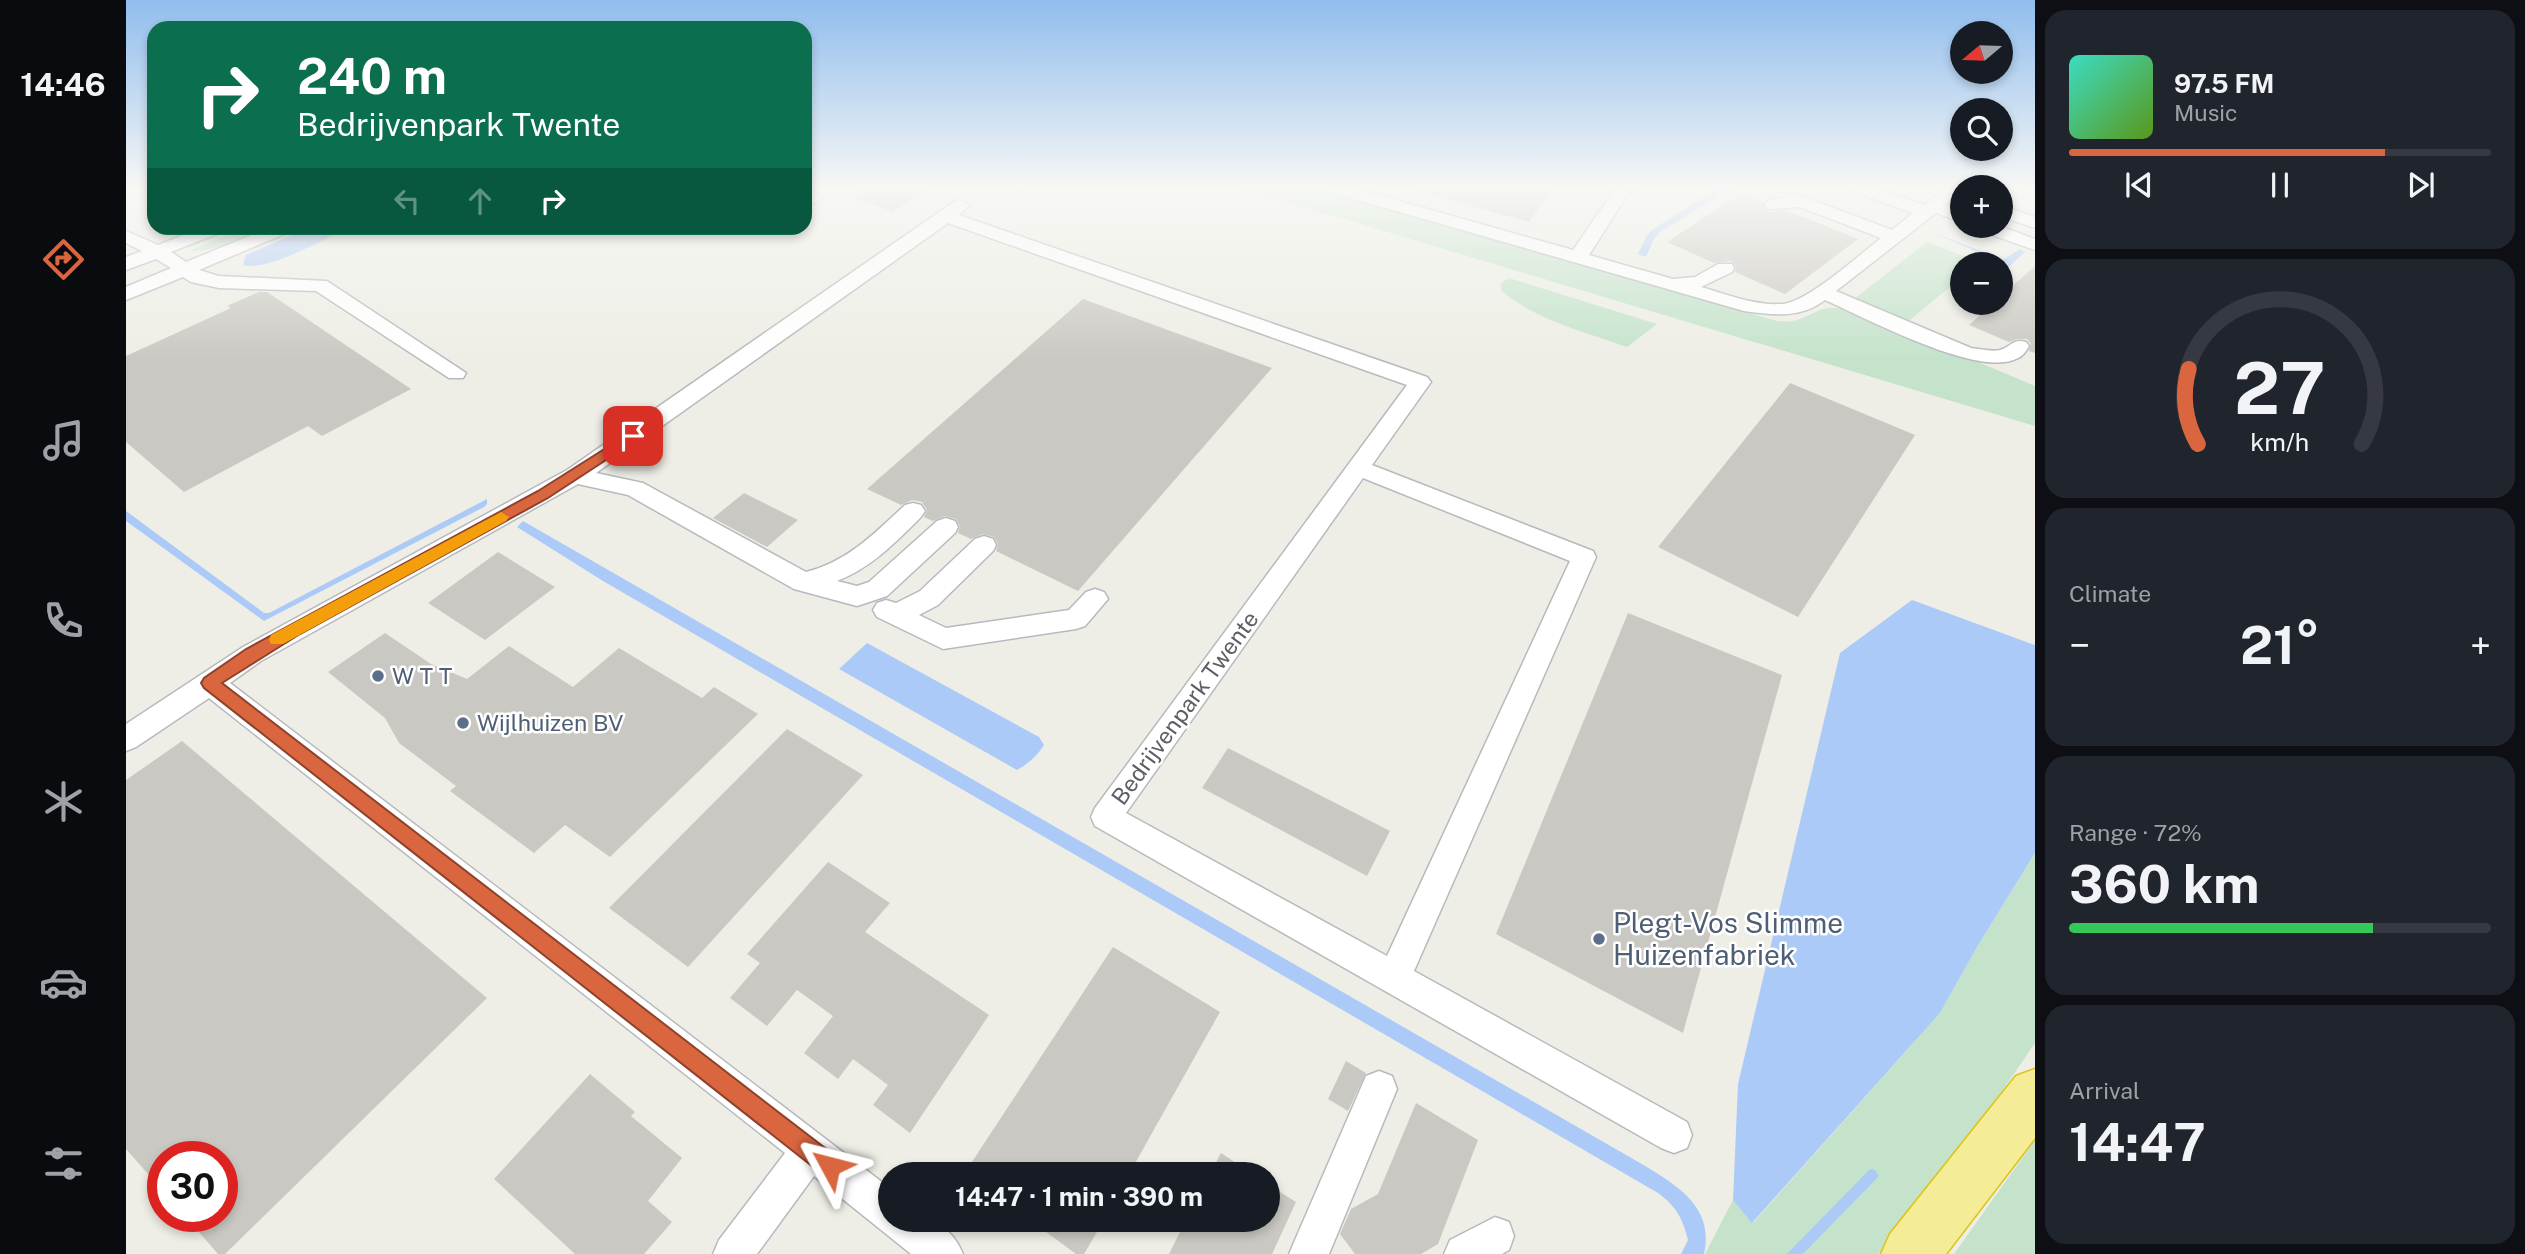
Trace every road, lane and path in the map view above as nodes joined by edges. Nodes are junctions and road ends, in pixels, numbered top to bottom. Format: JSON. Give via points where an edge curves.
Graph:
{"nodes":[{"id":1,"x":144,"y":245,"type":"edge"},
{"id":2,"x":174,"y":245,"type":"edge"},
{"id":3,"x":244,"y":245,"type":"edge"},
{"id":4,"x":905,"y":245,"type":"edge"},
{"id":5,"x":1048,"y":245,"type":"edge"},
{"id":6,"x":1534,"y":245,"type":"edge"},
{"id":7,"x":1586,"y":245,"type":"edge"},
{"id":8,"x":1885,"y":245,"type":"edge"},
{"id":9,"x":158,"y":251,"type":"junction"},
{"id":10,"x":1578,"y":257,"type":"junction"},
{"id":11,"x":126,"y":264,"type":"edge"},
{"id":12,"x":1726,"y":268,"type":"dead end"},
{"id":13,"x":183,"y":270,"type":"junction"},
{"id":14,"x":1663,"y":282,"type":"junction"},
{"id":15,"x":1823,"y":292,"type":"junction"},
{"id":16,"x":126,"y":294,"type":"edge"},
{"id":17,"x":2019,"y":346,"type":"dead end"},
{"id":18,"x":456,"y":373,"type":"dead end"},
{"id":19,"x":1358,"y":468,"type":"junction"},
{"id":20,"x":575,"y":476,"type":"junction"},
{"id":21,"x":543,"y":495,"type":"junction"},
{"id":22,"x":913,"y":511,"type":"dead end"},
{"id":23,"x":674,"y":513,"type":"junction"},
{"id":24,"x":946,"y":527,"type":"dead end"},
{"id":25,"x":984,"y":545,"type":"dead end"},
{"id":26,"x":803,"y":582,"type":"junction"},
{"id":27,"x":857,"y":596,"type":"junction"},
{"id":28,"x":1095,"y":599,"type":"dead end"},
{"id":29,"x":896,"y":615,"type":"junction"},
{"id":30,"x":209,"y":683,"type":"junction"},
{"id":31,"x":126,"y":739,"type":"edge"},
{"id":32,"x":1394,"y":978,"type":"junction"},
{"id":33,"x":1379,"y":1089,"type":"dead end"},
{"id":34,"x":2035,"y":1095,"type":"edge"},
{"id":35,"x":1674,"y":1135,"type":"dead end"},
{"id":36,"x":810,"y":1151,"type":"junction"},
{"id":37,"x":878,"y":1203,"type":"edge"},
{"id":38,"x":915,"y":1232,"type":"edge"},
{"id":39,"x":733,"y":1254,"type":"edge"},
{"id":40,"x":943,"y":1254,"type":"edge"},
{"id":41,"x":1309,"y":1254,"type":"edge"},
{"id":42,"x":1910,"y":1254,"type":"edge"}],
"edges":[{"from":1,"to":9,"type":"street"},
{"from":2,"to":9,"type":"street"},
{"from":3,"to":13,"type":"street"},
{"from":4,"to":20,"type":"street","name":"Bedrijvenpark Twente"},
{"from":5,"to":19,"type":"street","name":"Bedrijvenpark Twente","via":[[1420,382]]},
{"from":6,"to":10,"type":"street"},
{"from":7,"to":10,"type":"street"},
{"from":8,"to":15,"type":"street"},
{"from":9,"to":11,"type":"street"},
{"from":9,"to":13,"type":"street"},
{"from":10,"to":14,"type":"street"},
{"from":12,"to":14,"type":"street","via":[[1699,283]]},
{"from":13,"to":16,"type":"street"},
{"from":13,"to":18,"type":"street","via":[[219,282],[320,285]]},
{"from":14,"to":15,"type":"street","via":[[1744,305],[1781,310],[1807,304]]},
{"from":15,"to":17,"type":"street","via":[[1967,354],[1995,357],[2011,354]]},
{"from":19,"to":32,"type":"street","via":[[1584,557]]},
{"from":19,"to":32,"type":"street","name":"Bedrijvenpark Twente","via":[[1107,817]]},
{"from":20,"to":21,"type":"street","name":"Bedrijvenpark Twente"},
{"from":20,"to":23,"type":"street","via":[[635,489]]},
{"from":21,"to":23,"type":"street","via":[[617,501]]},
{"from":21,"to":30,"type":"street","name":"Bedrijvenpark Twente","via":[[286,635]]},
{"from":22,"to":26,"type":"street","via":[[858,562],[829,577]]},
{"from":23,"to":26,"type":"street"},
{"from":24,"to":27,"type":"street","via":[[878,589]]},
{"from":25,"to":29,"type":"street","via":[[929,598]]},
{"from":26,"to":27,"type":"street"},
{"from":27,"to":29,"type":"street"},
{"from":28,"to":29,"type":"street","via":[[1076,619],[943,639]]},
{"from":30,"to":31,"type":"street","name":"Bedrijvenpark Twente"},
{"from":30,"to":36,"type":"street"},
{"from":32,"to":35,"type":"street","name":"Bedrijvenpark Twente"},
{"from":33,"to":41,"type":"street"},
{"from":34,"to":42,"type":"highway"},
{"from":36,"to":37,"type":"street"},
{"from":36,"to":39,"type":"street"},
{"from":38,"to":40,"type":"street"}]}
